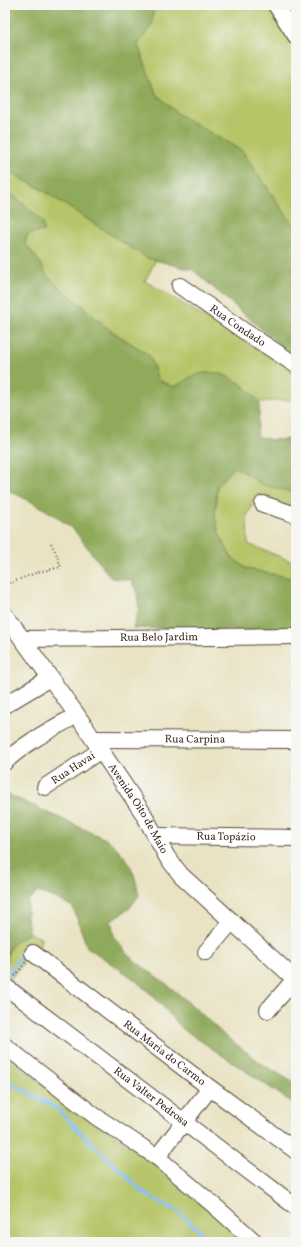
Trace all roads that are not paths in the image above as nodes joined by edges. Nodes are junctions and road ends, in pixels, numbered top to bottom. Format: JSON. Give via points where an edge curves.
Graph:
{"nodes":[{"id":1,"x":276,"y":5,"type":"edge"},
{"id":2,"x":296,"y":36,"type":"edge"},
{"id":3,"x":180,"y":286,"type":"dead end"},
{"id":4,"x":296,"y":365,"type":"edge"},
{"id":5,"x":263,"y":504,"type":"dead end"},
{"id":6,"x":296,"y":515,"type":"edge"},
{"id":7,"x":5,"y":615,"type":"edge"},
{"id":8,"x":296,"y":636,"type":"edge"},
{"id":9,"x":22,"y":639,"type":"junction"},
{"id":10,"x":50,"y":678,"type":"junction"},
{"id":11,"x":7,"y":701,"type":"edge"},
{"id":12,"x":77,"y":715,"type":"junction"},
{"id":13,"x":296,"y":740,"type":"edge"},
{"id":14,"x":97,"y":744,"type":"junction"},
{"id":15,"x":5,"y":762,"type":"edge"},
{"id":16,"x":45,"y":787,"type":"dead end"},
{"id":17,"x":156,"y":836,"type":"junction"},
{"id":18,"x":296,"y":838,"type":"edge"},
{"id":19,"x":232,"y":921,"type":"junction"},
{"id":20,"x":206,"y":952,"type":"dead end"},
{"id":21,"x":33,"y":953,"type":"road end"},
{"id":22,"x":296,"y":978,"type":"edge"},
{"id":23,"x":6,"y":987,"type":"edge"},
{"id":24,"x":268,"y":1010,"type":"dead end"},
{"id":25,"x":5,"y":1046,"type":"edge"},
{"id":26,"x":210,"y":1088,"type":"junction"},
{"id":27,"x":183,"y":1122,"type":"junction"},
{"id":28,"x":296,"y":1151,"type":"edge"},
{"id":29,"x":156,"y":1158,"type":"junction"},
{"id":30,"x":296,"y":1207,"type":"edge"},
{"id":31,"x":255,"y":1242,"type":"edge"}],
"edges":[{"from":1,"to":2,"type":"street"},
{"from":3,"to":4,"type":"street","name":"Rua Condado"},
{"from":5,"to":6,"type":"street"},
{"from":7,"to":9,"type":"street","name":"Avenida Oito de Maio"},
{"from":8,"to":9,"type":"street","name":"Rua Belo Jardim"},
{"from":9,"to":10,"type":"street","name":"Avenida Oito de Maio"},
{"from":10,"to":11,"type":"street"},
{"from":10,"to":12,"type":"street","name":"Avenida Oito de Maio"},
{"from":12,"to":14,"type":"street","name":"Avenida Oito de Maio"},
{"from":12,"to":15,"type":"street","via":[[39,736]]},
{"from":13,"to":14,"type":"street","name":"Rua Carpina"},
{"from":14,"to":16,"type":"street","name":"Rua Havaí"},
{"from":14,"to":17,"type":"street","name":"Avenida Oito de Maio"},
{"from":17,"to":18,"type":"street","name":"Rua Topázio"},
{"from":17,"to":19,"type":"street","name":"Avenida Oito de Maio","via":[[167,857],[181,875]]},
{"from":19,"to":20,"type":"street"},
{"from":19,"to":22,"type":"street","name":"Avenida Oito de Maio"},
{"from":21,"to":26,"type":"street","name":"Rua Maria do Carmo"},
{"from":22,"to":24,"type":"street"},
{"from":23,"to":27,"type":"street","name":"Rua Valter Pedrosa"},
{"from":25,"to":29,"type":"street","via":[[95,1116]]},
{"from":26,"to":27,"type":"street"},
{"from":26,"to":28,"type":"street","name":"Rua Maria do Carmo"},
{"from":27,"to":29,"type":"street"},
{"from":27,"to":30,"type":"street","name":"Rua Valter Pedrosa"},
{"from":29,"to":31,"type":"street"}]}
